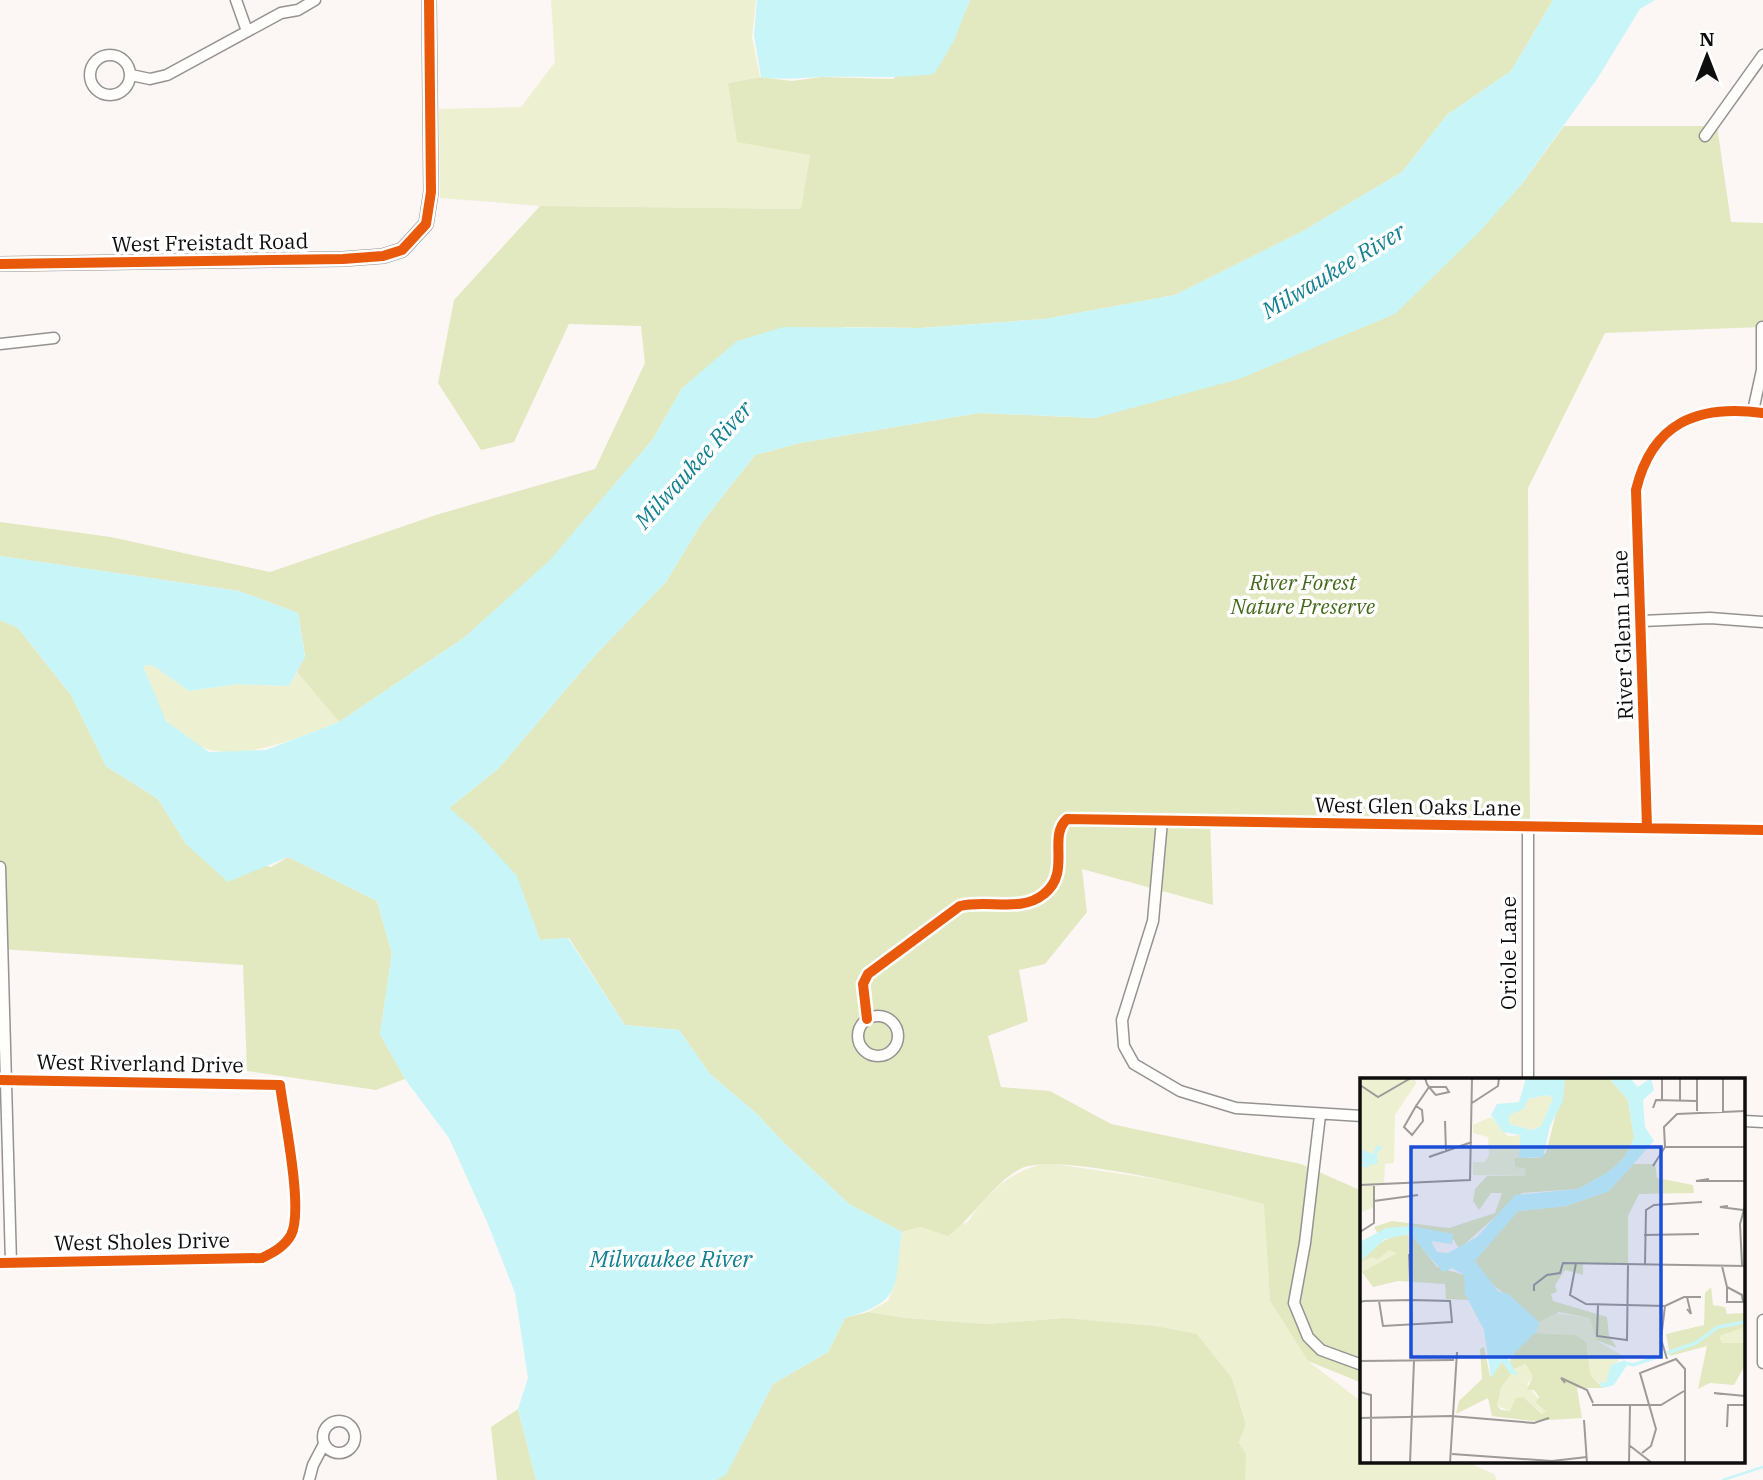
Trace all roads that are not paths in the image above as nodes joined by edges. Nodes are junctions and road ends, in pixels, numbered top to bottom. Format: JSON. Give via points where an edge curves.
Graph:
{"nodes":[{"id":1,"x":236,"y":0,"type":"edge"},
{"id":2,"x":293,"y":0,"type":"edge"},
{"id":3,"x":315,"y":0,"type":"edge"},
{"id":4,"x":429,"y":0,"type":"edge"},
{"id":5,"x":281,"y":13,"type":"junction"},
{"id":6,"x":247,"y":31,"type":"junction"},
{"id":7,"x":1763,"y":55,"type":"edge"},
{"id":8,"x":131,"y":75,"type":"junction"},
{"id":9,"x":1705,"y":136,"type":"dead end"},
{"id":10,"x":0,"y":264,"type":"edge"},
{"id":11,"x":1762,"y":327,"type":"edge"},
{"id":12,"x":54,"y":338,"type":"dead end"},
{"id":13,"x":0,"y":344,"type":"edge"},
{"id":14,"x":1758,"y":412,"type":"edge"},
{"id":15,"x":1642,"y":621,"type":"junction"},
{"id":16,"x":1763,"y":622,"type":"edge"},
{"id":17,"x":1162,"y":821,"type":"junction"},
{"id":18,"x":1528,"y":827,"type":"junction"},
{"id":19,"x":1647,"y":827,"type":"junction"},
{"id":20,"x":1763,"y":830,"type":"edge"},
{"id":21,"x":0,"y":867,"type":"edge"},
{"id":22,"x":867,"y":1018,"type":"junction"},
{"id":23,"x":1528,"y":1078,"type":"edge"},
{"id":24,"x":4,"y":1080,"type":"edge"},
{"id":25,"x":1320,"y":1115,"type":"junction"},
{"id":26,"x":1360,"y":1116,"type":"edge"},
{"id":27,"x":282,"y":1247,"type":"joint"},
{"id":28,"x":5,"y":1263,"type":"edge"},
{"id":29,"x":1763,"y":1320,"type":"edge"},
{"id":30,"x":1763,"y":1363,"type":"edge"},
{"id":31,"x":1360,"y":1364,"type":"edge"},
{"id":32,"x":324,"y":1444,"type":"dead end"},
{"id":33,"x":309,"y":1480,"type":"edge"}],
"edges":[{"from":1,"to":6,"type":"street"},
{"from":2,"to":5,"type":"street"},
{"from":3,"to":5,"type":"street"},
{"from":4,"to":10,"type":"street","name":"West Freistadt Road","via":[[431,191],[426,224],[402,250],[343,259]]},
{"from":5,"to":6,"type":"street"},
{"from":6,"to":8,"type":"street","via":[[167,75],[150,79]]},
{"from":7,"to":9,"type":"street"},
{"from":8,"to":8,"type":"street","via":[[126,62],[108,55],[93,66],[91,79],[97,90],[109,95],[127,87]]},
{"from":11,"to":14,"type":"street"},
{"from":12,"to":13,"type":"street"},
{"from":14,"to":15,"type":"street","name":"River Glenn Lane","via":[[1713,411],[1668,430],[1653,445],[1636,490]]},
{"from":15,"to":16,"type":"street","via":[[1710,618]]},
{"from":15,"to":19,"type":"street","name":"River Glenn Lane"},
{"from":17,"to":18,"type":"street","name":"West Glen Oaks Lane"},
{"from":17,"to":22,"type":"street","name":"West Glen Oaks Lane","via":[[1072,818],[1061,826],[1060,864],[1049,890],[1035,901],[1015,905],[977,902],[960,906],[868,974],[863,984]]},
{"from":17,"to":25,"type":"street","via":[[1153,920],[1122,1020],[1124,1046],[1134,1064],[1180,1091],[1236,1108]]},
{"from":18,"to":19,"type":"street","name":"West Glen Oaks Lane"},
{"from":18,"to":23,"type":"street","name":"Oriole Lane"},
{"from":19,"to":20,"type":"street","name":"West Glen Oaks Lane"},
{"from":21,"to":24,"type":"street"},
{"from":22,"to":22,"type":"street","via":[[858,1029],[858,1043],[867,1053],[886,1055],[896,1045],[896,1026],[879,1015]]},
{"from":24,"to":27,"type":"street","name":"West Riverland Drive","via":[[280,1085],[297,1210],[292,1233]]},
{"from":24,"to":28,"type":"street"},
{"from":25,"to":26,"type":"street"},
{"from":25,"to":31,"type":"street","via":[[1294,1303],[1308,1336],[1321,1350]]},
{"from":27,"to":28,"type":"street","name":"West Sholes Drive","via":[[262,1258]]},
{"from":29,"to":30,"type":"street"},
{"from":32,"to":33,"type":"street"}]}
